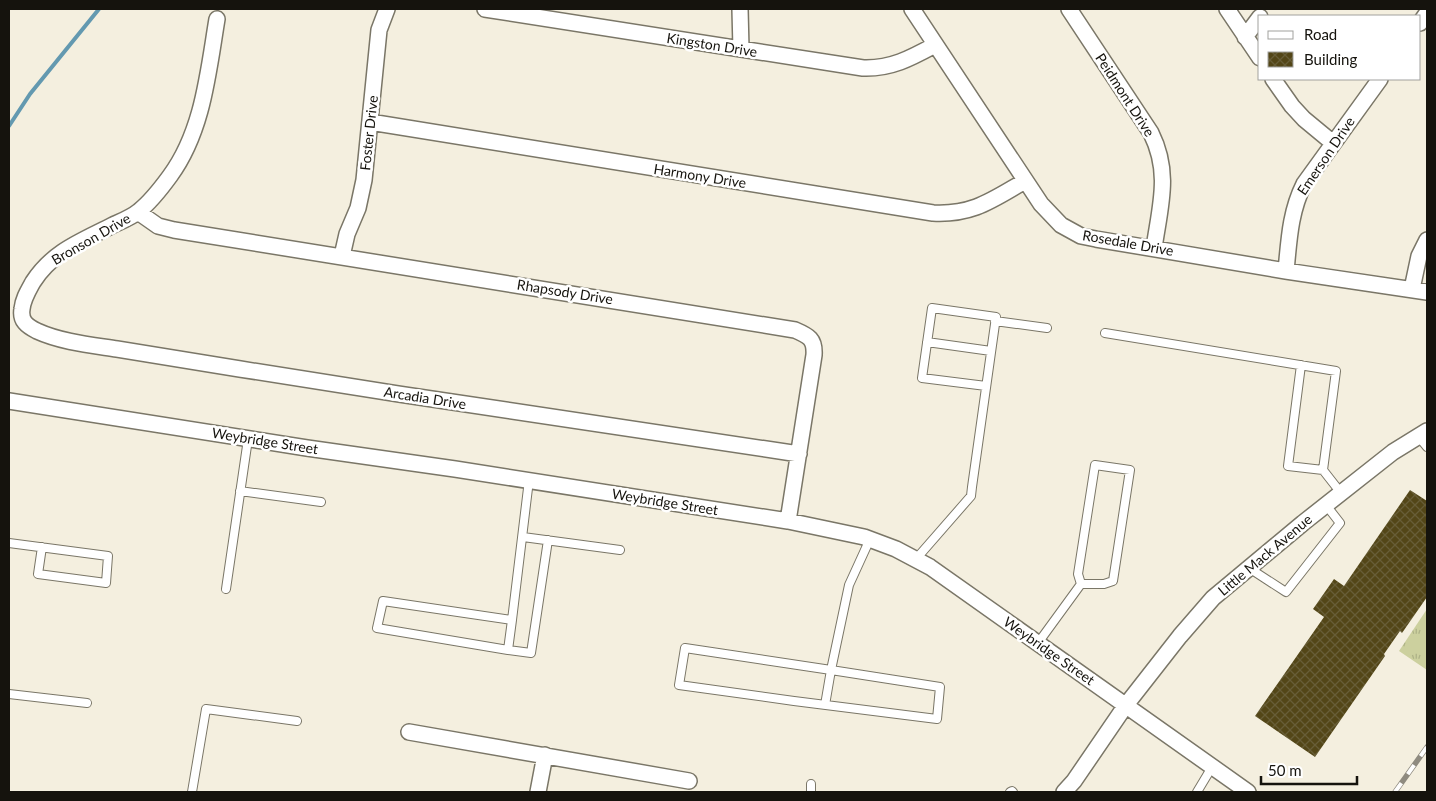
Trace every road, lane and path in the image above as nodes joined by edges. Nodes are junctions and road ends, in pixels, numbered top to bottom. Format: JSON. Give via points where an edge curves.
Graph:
{"nodes":[{"id":1,"x":387,"y":9,"type":"edge"},
{"id":2,"x":485,"y":9,"type":"edge"},
{"id":3,"x":740,"y":9,"type":"edge"},
{"id":4,"x":912,"y":9,"type":"edge"},
{"id":5,"x":1069,"y":9,"type":"edge"},
{"id":6,"x":1227,"y":9,"type":"edge"},
{"id":7,"x":217,"y":19,"type":"dead end"},
{"id":8,"x":1258,"y":20,"type":"edge"},
{"id":9,"x":1246,"y":37,"type":"junction"},
{"id":10,"x":935,"y":45,"type":"junction"},
{"id":11,"x":741,"y":49,"type":"junction"},
{"id":12,"x":1258,"y":55,"type":"edge"},
{"id":13,"x":1274,"y":80,"type":"edge"},
{"id":14,"x":1379,"y":80,"type":"edge"},
{"id":15,"x":370,"y":122,"type":"junction"},
{"id":16,"x":1333,"y":143,"type":"junction"},
{"id":17,"x":1025,"y":181,"type":"junction"},
{"id":18,"x":138,"y":212,"type":"junction"},
{"id":19,"x":1427,"y":240,"type":"edge"},
{"id":20,"x":1154,"y":248,"type":"junction"},
{"id":21,"x":342,"y":256,"type":"junction"},
{"id":22,"x":1286,"y":271,"type":"junction"},
{"id":23,"x":1412,"y":290,"type":"junction"},
{"id":24,"x":1427,"y":292,"type":"edge"},
{"id":25,"x":995,"y":321,"type":"junction"},
{"id":26,"x":1047,"y":328,"type":"dead end"},
{"id":27,"x":1105,"y":333,"type":"dead end"},
{"id":28,"x":51,"y":336,"type":"joint"},
{"id":29,"x":927,"y":342,"type":"junction"},
{"id":30,"x":991,"y":352,"type":"junction"},
{"id":31,"x":1301,"y":365,"type":"junction"},
{"id":32,"x":986,"y":386,"type":"junction"},
{"id":33,"x":9,"y":402,"type":"edge"},
{"id":34,"x":1424,"y":438,"type":"edge"},
{"id":35,"x":248,"y":439,"type":"junction"},
{"id":36,"x":799,"y":454,"type":"junction"},
{"id":37,"x":1323,"y":470,"type":"junction"},
{"id":38,"x":529,"y":480,"type":"junction"},
{"id":39,"x":240,"y":491,"type":"junction"},
{"id":40,"x":1341,"y":493,"type":"junction"},
{"id":41,"x":321,"y":502,"type":"dead end"},
{"id":42,"x":1326,"y":505,"type":"junction"},
{"id":43,"x":788,"y":521,"type":"junction"},
{"id":44,"x":524,"y":537,"type":"junction"},
{"id":45,"x":870,"y":539,"type":"junction"},
{"id":46,"x":548,"y":540,"type":"junction"},
{"id":47,"x":9,"y":542,"type":"edge"},
{"id":48,"x":42,"y":547,"type":"junction"},
{"id":49,"x":620,"y":550,"type":"dead end"},
{"id":50,"x":916,"y":559,"type":"junction"},
{"id":51,"x":1249,"y":568,"type":"junction"},
{"id":52,"x":1081,"y":584,"type":"junction"},
{"id":53,"x":226,"y":590,"type":"dead end"},
{"id":54,"x":512,"y":620,"type":"junction"},
{"id":55,"x":1038,"y":644,"type":"junction"},
{"id":56,"x":508,"y":650,"type":"junction"},
{"id":57,"x":831,"y":670,"type":"junction"},
{"id":58,"x":9,"y":694,"type":"edge"},
{"id":59,"x":87,"y":703,"type":"dead end"},
{"id":60,"x":825,"y":705,"type":"junction"},
{"id":61,"x":1126,"y":705,"type":"junction"},
{"id":62,"x":297,"y":721,"type":"dead end"},
{"id":63,"x":409,"y":732,"type":"dead end"},
{"id":64,"x":545,"y":755,"type":"junction"},
{"id":65,"x":1212,"y":767,"type":"junction"},
{"id":66,"x":689,"y":781,"type":"dead end"},
{"id":67,"x":192,"y":792,"type":"edge"},
{"id":68,"x":538,"y":792,"type":"edge"},
{"id":69,"x":1064,"y":792,"type":"edge"},
{"id":70,"x":1196,"y":792,"type":"edge"},
{"id":71,"x":1248,"y":792,"type":"edge"}],
"edges":[{"from":1,"to":15,"type":"street","name":"Foster Drive","via":[[379,30]]},
{"from":2,"to":11,"type":"street","name":"Kingston Drive"},
{"from":3,"to":11,"type":"street"},
{"from":4,"to":10,"type":"street","name":"Rosedale Drive"},
{"from":5,"to":20,"type":"street","name":"Peidmont Drive","via":[[1158,147],[1163,186]]},
{"from":6,"to":9,"type":"street"},
{"from":7,"to":18,"type":"street","name":"Bronson Drive","via":[[206,83],[188,144],[169,177]]},
{"from":8,"to":9,"type":"street"},
{"from":9,"to":12,"type":"street"},
{"from":10,"to":11,"type":"street","name":"Kingston Drive","via":[[907,61],[875,69]]},
{"from":10,"to":17,"type":"street","name":"Rosedale Drive"},
{"from":13,"to":16,"type":"street","via":[[1304,119]]},
{"from":14,"to":16,"type":"street","name":"Emerson Drive"},
{"from":15,"to":17,"type":"street","name":"Harmony Drive","via":[[934,213],[949,214],[973,209]]},
{"from":15,"to":21,"type":"street","name":"Foster Drive","via":[[364,180]]},
{"from":16,"to":22,"type":"street","name":"Emerson Drive","via":[[1298,196],[1291,218]]},
{"from":17,"to":20,"type":"street","name":"Rosedale Drive","via":[[1052,217],[1072,232]]},
{"from":18,"to":21,"type":"street","name":"Rhapsody Drive","via":[[158,226],[174,230]]},
{"from":18,"to":28,"type":"street","name":"Bronson Drive","via":[[54,257],[41,270],[27,292],[21,314],[28,325]]},
{"from":19,"to":23,"type":"street","via":[[1419,256]]},
{"from":20,"to":22,"type":"street","name":"Rosedale Drive"},
{"from":21,"to":36,"type":"street","name":"Rhapsody Drive","via":[[795,330],[813,343],[814,355]]},
{"from":22,"to":23,"type":"street","name":"Rosedale Drive"},
{"from":23,"to":24,"type":"street","name":"Rosedale Drive"},
{"from":25,"to":26,"type":"lane"},
{"from":25,"to":29,"type":"lane","via":[[996,317],[932,308]]},
{"from":25,"to":30,"type":"lane"},
{"from":27,"to":31,"type":"lane"},
{"from":28,"to":36,"type":"street","name":"Arcadia Drive","via":[[317,382]]},
{"from":29,"to":30,"type":"lane"},
{"from":29,"to":32,"type":"lane","via":[[922,378]]},
{"from":30,"to":32,"type":"lane"},
{"from":31,"to":37,"type":"lane","via":[[1336,371]]},
{"from":31,"to":37,"type":"lane","via":[[1288,466]]},
{"from":32,"to":50,"type":"lane","via":[[971,496]]},
{"from":33,"to":35,"type":"street","name":"Weybridge Street"},
{"from":34,"to":40,"type":"street","name":"Little Mack Avenue","via":[[1394,452]]},
{"from":35,"to":38,"type":"street","name":"Weybridge Street"},
{"from":35,"to":39,"type":"lane"},
{"from":36,"to":43,"type":"street","name":"Rhapsody Drive"},
{"from":37,"to":40,"type":"lane"},
{"from":38,"to":43,"type":"street","name":"Weybridge Street"},
{"from":38,"to":44,"type":"lane"},
{"from":39,"to":41,"type":"lane"},
{"from":39,"to":53,"type":"lane"},
{"from":40,"to":42,"type":"street","name":"Little Mack Avenue"},
{"from":42,"to":51,"type":"street","name":"Little Mack Avenue"},
{"from":42,"to":51,"type":"lane","via":[[1340,523],[1286,592]]},
{"from":43,"to":45,"type":"street","name":"Weybridge Street"},
{"from":44,"to":46,"type":"lane"},
{"from":44,"to":54,"type":"lane"},
{"from":45,"to":50,"type":"street","name":"Weybridge Street"},
{"from":45,"to":57,"type":"lane","via":[[850,585]]},
{"from":46,"to":49,"type":"lane"},
{"from":46,"to":56,"type":"lane","via":[[531,653]]},
{"from":47,"to":48,"type":"lane"},
{"from":48,"to":48,"type":"lane","via":[[108,556],[106,583],[38,574]]},
{"from":50,"to":55,"type":"street","name":"Weybridge Street"},
{"from":51,"to":61,"type":"street","name":"Little Mack Avenue","via":[[1198,614]]},
{"from":52,"to":52,"type":"lane","via":[[1078,574],[1095,465],[1130,470],[1113,581]]},
{"from":52,"to":55,"type":"lane"},
{"from":54,"to":56,"type":"lane"},
{"from":54,"to":56,"type":"lane","via":[[383,602],[377,628]]},
{"from":55,"to":61,"type":"street","name":"Weybridge Street"},
{"from":57,"to":60,"type":"lane"},
{"from":57,"to":60,"type":"lane","via":[[940,686],[937,720]]},
{"from":57,"to":60,"type":"lane","via":[[685,648],[679,685]]},
{"from":58,"to":59,"type":"lane"},
{"from":61,"to":65,"type":"street","name":"Weybridge Street"},
{"from":61,"to":69,"type":"street","name":"Little Mack Avenue"},
{"from":62,"to":67,"type":"lane","via":[[206,709]]},
{"from":63,"to":64,"type":"street"},
{"from":64,"to":66,"type":"street"},
{"from":64,"to":68,"type":"street"},
{"from":65,"to":70,"type":"lane"},
{"from":65,"to":71,"type":"street","name":"Weybridge Street"}]}
